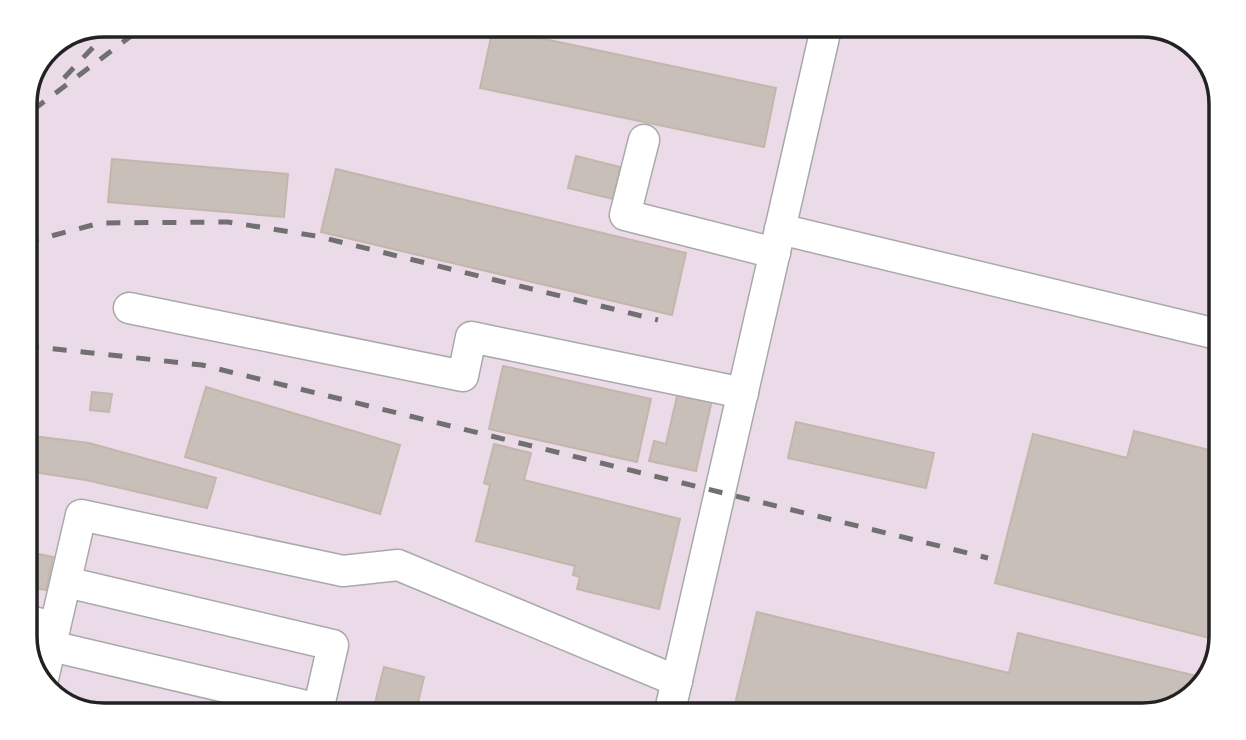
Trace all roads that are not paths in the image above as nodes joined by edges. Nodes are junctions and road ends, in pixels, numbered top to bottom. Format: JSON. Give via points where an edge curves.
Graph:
{"nodes":[{"id":1,"x":824,"y":37,"type":"edge"},
{"id":2,"x":644,"y":140,"type":"dead end"},
{"id":3,"x":778,"y":241,"type":"junction"},
{"id":4,"x":129,"y":308,"type":"dead end"},
{"id":5,"x":1209,"y":332,"type":"edge"},
{"id":6,"x":743,"y":393,"type":"junction"},
{"id":7,"x":66,"y":582,"type":"junction"},
{"id":8,"x":37,"y":627,"type":"edge"},
{"id":9,"x":53,"y":637,"type":"junction"},
{"id":10,"x":45,"y":669,"type":"edge"},
{"id":11,"x":677,"y":681,"type":"junction"},
{"id":12,"x":283,"y":703,"type":"edge"},
{"id":13,"x":320,"y":703,"type":"edge"},
{"id":14,"x":672,"y":703,"type":"edge"}],
"edges":[{"from":1,"to":3,"type":"lane"},
{"from":2,"to":3,"type":"lane","via":[[625,215]]},
{"from":3,"to":5,"type":"lane"},
{"from":3,"to":6,"type":"lane"},
{"from":4,"to":6,"type":"lane","via":[[463,376],[471,337]]},
{"from":6,"to":11,"type":"lane"},
{"from":7,"to":9,"type":"lane"},
{"from":7,"to":11,"type":"lane","via":[[81,515],[342,571],[397,565]]},
{"from":7,"to":13,"type":"lane","via":[[333,645]]},
{"from":8,"to":9,"type":"lane"},
{"from":9,"to":10,"type":"lane"},
{"from":9,"to":12,"type":"lane"},
{"from":11,"to":14,"type":"lane"}]}
